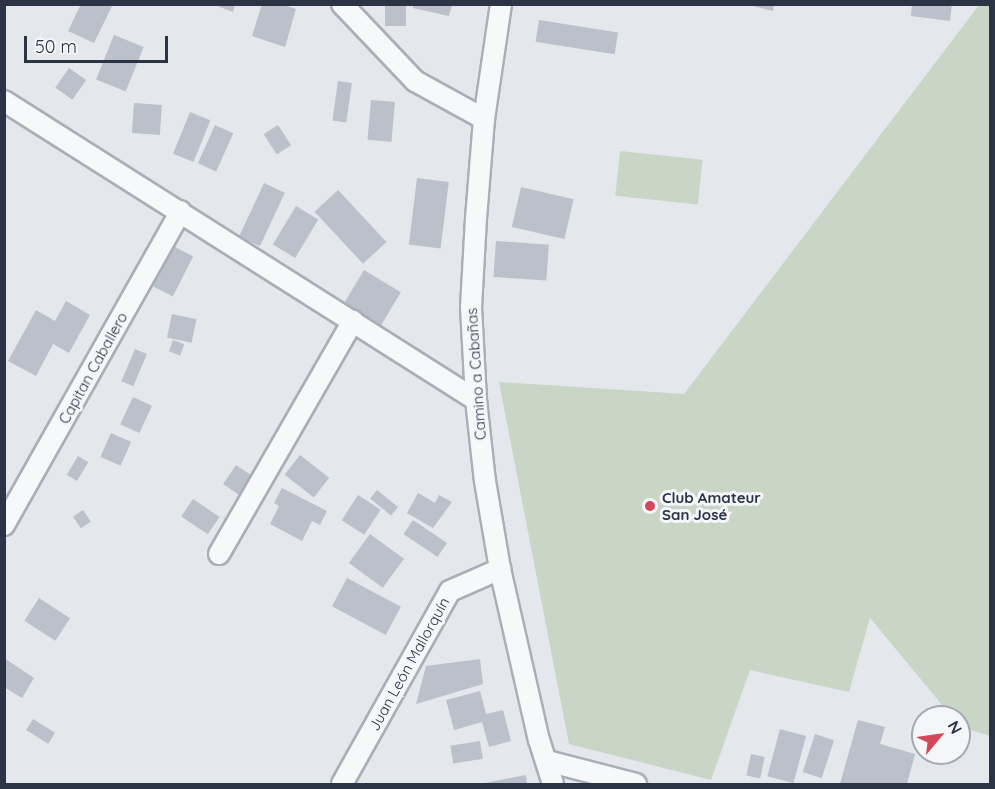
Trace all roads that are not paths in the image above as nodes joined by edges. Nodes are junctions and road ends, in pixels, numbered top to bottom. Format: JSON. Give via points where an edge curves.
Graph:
{"nodes":[{"id":1,"x":342,"y":4,"type":"edge"},
{"id":2,"x":501,"y":4,"type":"edge"},
{"id":3,"x":4,"y":101,"type":"edge"},
{"id":4,"x":484,"y":120,"type":"junction"},
{"id":5,"x":181,"y":211,"type":"junction"},
{"id":6,"x":353,"y":321,"type":"junction"},
{"id":7,"x":476,"y":400,"type":"junction"},
{"id":8,"x":7,"y":516,"type":"edge"},
{"id":9,"x":219,"y":554,"type":"dead end"},
{"id":10,"x":500,"y":569,"type":"junction"},
{"id":11,"x":547,"y":761,"type":"junction"},
{"id":12,"x":342,"y":784,"type":"edge"},
{"id":13,"x":553,"y":784,"type":"edge"},
{"id":14,"x":636,"y":784,"type":"edge"}],
"edges":[{"from":1,"to":4,"type":"street","via":[[415,81]]},
{"from":2,"to":4,"type":"street","name":"Camino a Cabañas"},
{"from":3,"to":5,"type":"street"},
{"from":4,"to":7,"type":"street","name":"Camino a Cabañas","via":[[471,307]]},
{"from":5,"to":6,"type":"street"},
{"from":5,"to":8,"type":"street","name":"Capitan Caballero"},
{"from":6,"to":7,"type":"street"},
{"from":6,"to":9,"type":"street"},
{"from":7,"to":10,"type":"street","name":"Camino a Cabañas"},
{"from":10,"to":11,"type":"street","name":"Camino a Cabañas"},
{"from":10,"to":12,"type":"street","name":"Juan León Mallorquín","via":[[450,591]]},
{"from":11,"to":13,"type":"street","name":"Camino a Cabañas"},
{"from":11,"to":14,"type":"street"}]}
